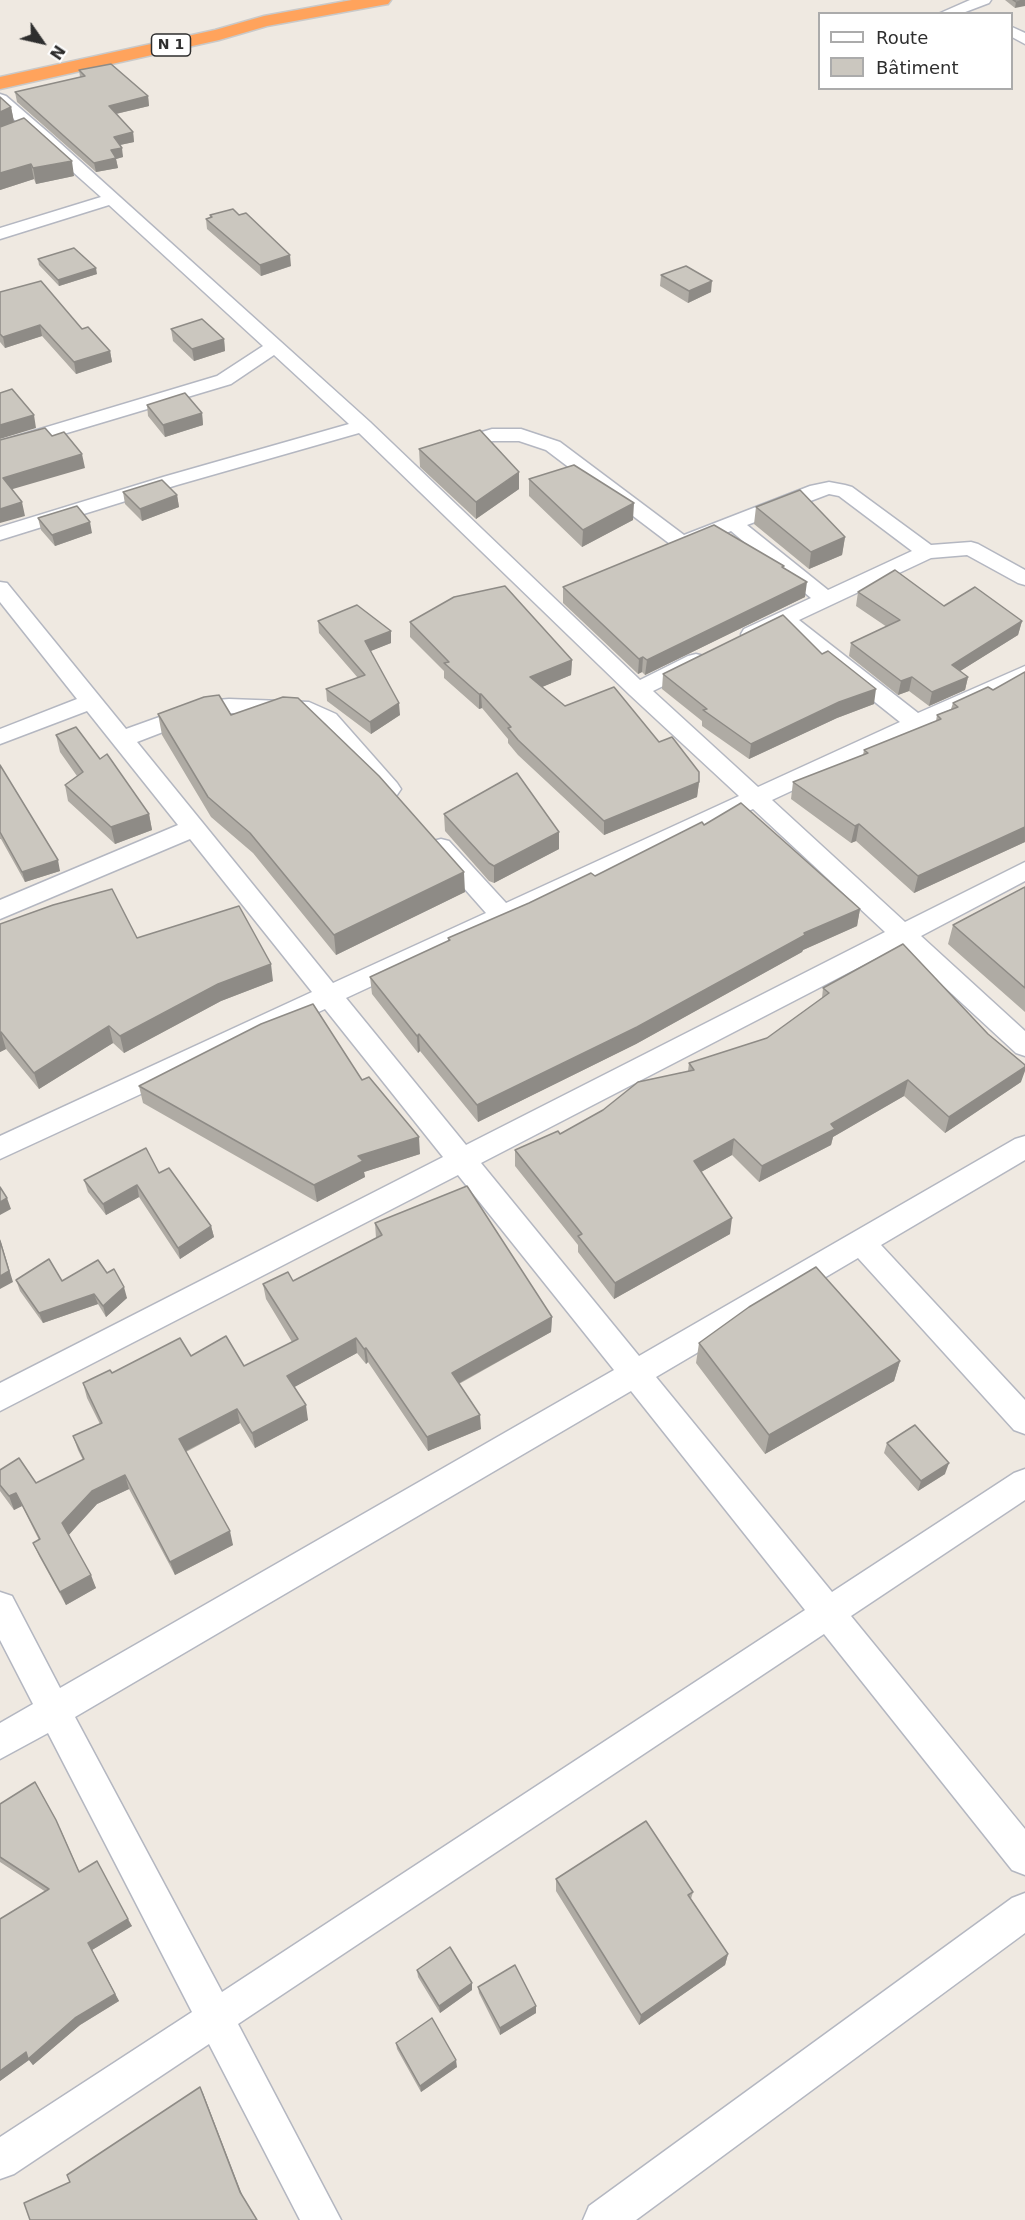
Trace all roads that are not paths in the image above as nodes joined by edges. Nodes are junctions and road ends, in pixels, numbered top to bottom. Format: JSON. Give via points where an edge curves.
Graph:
{"nodes":[{"id":1,"x":382,"y":0,"type":"edge"},
{"id":2,"x":978,"y":2,"type":"edge"},
{"id":3,"x":950,"y":12,"type":"edge"},
{"id":4,"x":0,"y":83,"type":"edge"},
{"id":5,"x":0,"y":99,"type":"edge"},
{"id":6,"x":30,"y":124,"type":"junction"},
{"id":7,"x":9,"y":134,"type":"edge"},
{"id":8,"x":112,"y":199,"type":"junction"},
{"id":9,"x":0,"y":234,"type":"edge"},
{"id":10,"x":275,"y":346,"type":"junction"},
{"id":11,"x":363,"y":426,"type":"junction"},
{"id":12,"x":0,"y":447,"type":"edge"},
{"id":13,"x":402,"y":463,"type":"junction"},
{"id":14,"x":734,"y":524,"type":"junction"},
{"id":15,"x":0,"y":534,"type":"edge"},
{"id":16,"x":681,"y":543,"type":"junction"},
{"id":17,"x":660,"y":552,"type":"edge"},
{"id":18,"x":927,"y":552,"type":"junction"},
{"id":19,"x":1025,"y":579,"type":"edge"},
{"id":20,"x":0,"y":588,"type":"edge"},
{"id":21,"x":824,"y":598,"type":"junction"},
{"id":22,"x":783,"y":618,"type":"junction"},
{"id":23,"x":731,"y":644,"type":"edge"},
{"id":24,"x":711,"y":654,"type":"edge"},
{"id":25,"x":1025,"y":673,"type":"edge"},
{"id":26,"x":638,"y":690,"type":"junction"},
{"id":27,"x":92,"y":701,"type":"junction"},
{"id":28,"x":916,"y":723,"type":"junction"},
{"id":29,"x":0,"y":737,"type":"edge"},
{"id":30,"x":122,"y":739,"type":"junction"},
{"id":31,"x":755,"y":798,"type":"junction"},
{"id":32,"x":406,"y":809,"type":"edge"},
{"id":33,"x":423,"y":826,"type":"edge"},
{"id":34,"x":194,"y":828,"type":"junction"},
{"id":35,"x":1025,"y":871,"type":"edge"},
{"id":36,"x":0,"y":910,"type":"edge"},
{"id":37,"x":502,"y":915,"type":"junction"},
{"id":38,"x":903,"y":933,"type":"junction"},
{"id":39,"x":329,"y":995,"type":"junction"},
{"id":40,"x":1025,"y":1046,"type":"edge"},
{"id":41,"x":1025,"y":1147,"type":"edge"},
{"id":42,"x":0,"y":1148,"type":"edge"},
{"id":43,"x":462,"y":1160,"type":"junction"},
{"id":44,"x":861,"y":1242,"type":"junction"},
{"id":45,"x":635,"y":1374,"type":"junction"},
{"id":46,"x":0,"y":1398,"type":"edge"},
{"id":47,"x":1025,"y":1421,"type":"edge"},
{"id":48,"x":1025,"y":1483,"type":"edge"},
{"id":49,"x":0,"y":1607,"type":"edge"},
{"id":50,"x":828,"y":1613,"type":"junction"},
{"id":51,"x":54,"y":1711,"type":"junction"},
{"id":52,"x":0,"y":1742,"type":"edge"},
{"id":53,"x":1025,"y":1857,"type":"edge"},
{"id":54,"x":1025,"y":1911,"type":"edge"},
{"id":55,"x":215,"y":2018,"type":"junction"},
{"id":56,"x":0,"y":2160,"type":"edge"},
{"id":57,"x":321,"y":2220,"type":"edge"},
{"id":58,"x":603,"y":2220,"type":"edge"}],
"edges":[{"from":1,"to":4,"type":"highway","number":"N 1","via":[[264,21],[219,35]]},
{"from":2,"to":3,"type":"street"},
{"from":5,"to":6,"type":"street"},
{"from":6,"to":7,"type":"street"},
{"from":6,"to":8,"type":"street"},
{"from":8,"to":9,"type":"street"},
{"from":8,"to":10,"type":"street"},
{"from":10,"to":11,"type":"street"},
{"from":10,"to":12,"type":"street","via":[[224,380]]},
{"from":11,"to":13,"type":"street"},
{"from":11,"to":15,"type":"street"},
{"from":13,"to":16,"type":"street","via":[[492,435],[521,435],[553,446]]},
{"from":13,"to":26,"type":"street","via":[[553,592]]},
{"from":14,"to":16,"type":"street"},
{"from":14,"to":18,"type":"street","via":[[829,488],[845,491]]},
{"from":14,"to":21,"type":"street"},
{"from":16,"to":17,"type":"street"},
{"from":18,"to":19,"type":"street","via":[[971,548]]},
{"from":18,"to":21,"type":"street"},
{"from":20,"to":27,"type":"street"},
{"from":21,"to":22,"type":"street"},
{"from":22,"to":23,"type":"street"},
{"from":22,"to":28,"type":"street"},
{"from":24,"to":26,"type":"street"},
{"from":25,"to":28,"type":"street"},
{"from":26,"to":31,"type":"street"},
{"from":27,"to":29,"type":"street"},
{"from":27,"to":30,"type":"street"},
{"from":28,"to":31,"type":"street"},
{"from":30,"to":32,"type":"street","via":[[204,708],[309,709],[328,719]]},
{"from":30,"to":34,"type":"street"},
{"from":31,"to":37,"type":"street"},
{"from":31,"to":38,"type":"street"},
{"from":33,"to":37,"type":"street"},
{"from":34,"to":36,"type":"street"},
{"from":34,"to":39,"type":"street"},
{"from":35,"to":38,"type":"street"},
{"from":37,"to":39,"type":"street"},
{"from":38,"to":40,"type":"street"},
{"from":38,"to":43,"type":"street"},
{"from":39,"to":42,"type":"street"},
{"from":39,"to":43,"type":"street"},
{"from":41,"to":44,"type":"street"},
{"from":43,"to":45,"type":"street"},
{"from":43,"to":46,"type":"street"},
{"from":44,"to":45,"type":"street"},
{"from":44,"to":47,"type":"street"},
{"from":45,"to":50,"type":"street"},
{"from":45,"to":51,"type":"street"},
{"from":48,"to":50,"type":"street"},
{"from":49,"to":51,"type":"street"},
{"from":50,"to":53,"type":"street"},
{"from":50,"to":55,"type":"street"},
{"from":51,"to":52,"type":"street"},
{"from":51,"to":55,"type":"street"},
{"from":54,"to":58,"type":"street"},
{"from":55,"to":56,"type":"street"},
{"from":55,"to":57,"type":"street"}]}
